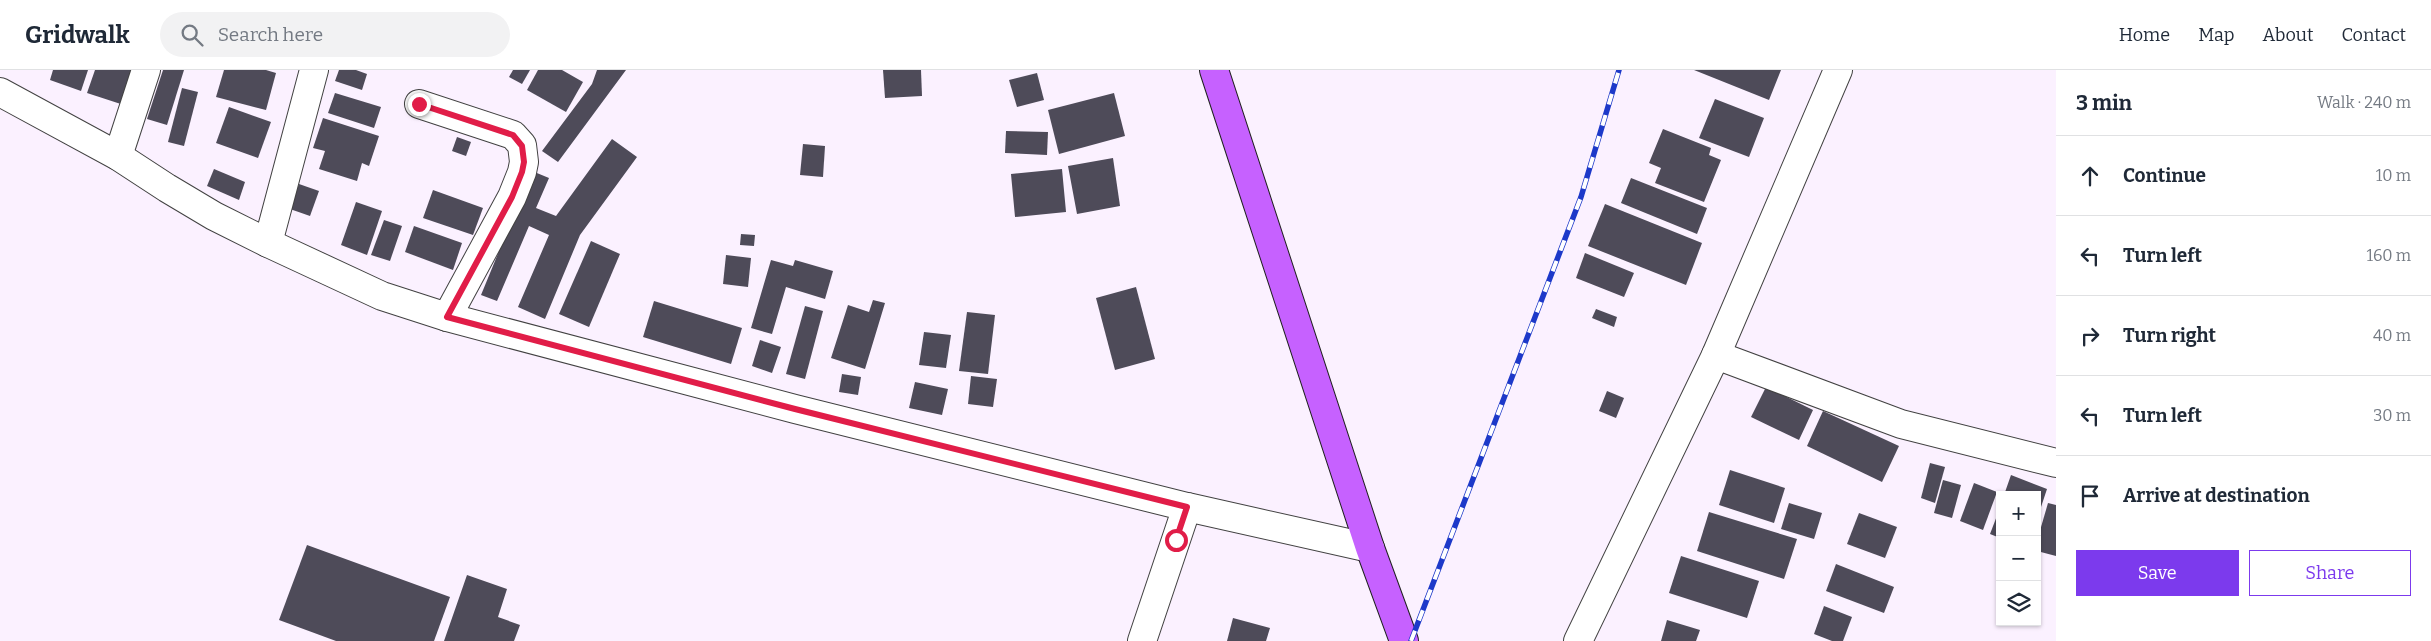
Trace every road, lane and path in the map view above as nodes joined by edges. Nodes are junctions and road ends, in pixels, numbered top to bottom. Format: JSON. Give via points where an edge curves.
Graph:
{"nodes":[{"id":1,"x":146,"y":70,"type":"edge"},
{"id":2,"x":314,"y":70,"type":"edge"},
{"id":3,"x":1214,"y":70,"type":"edge"},
{"id":4,"x":1838,"y":70,"type":"edge"},
{"id":5,"x":0,"y":92,"type":"edge"},
{"id":6,"x":419,"y":104,"type":"dead end"},
{"id":7,"x":118,"y":156,"type":"junction"},
{"id":8,"x":268,"y":244,"type":"junction"},
{"id":9,"x":447,"y":317,"type":"junction"},
{"id":10,"x":1716,"y":355,"type":"junction"},
{"id":11,"x":2056,"y":463,"type":"edge"},
{"id":12,"x":1187,"y":507,"type":"junction"},
{"id":13,"x":1370,"y":548,"type":"junction"},
{"id":14,"x":1142,"y":641,"type":"edge"},
{"id":15,"x":1404,"y":641,"type":"edge"},
{"id":16,"x":1578,"y":641,"type":"edge"}],
"edges":[{"from":1,"to":7,"type":"street"},
{"from":2,"to":8,"type":"street"},
{"from":3,"to":13,"type":"main road"},
{"from":4,"to":10,"type":"street"},
{"from":5,"to":7,"type":"street"},
{"from":6,"to":9,"type":"street","via":[[513,135],[519,140],[524,153],[522,172],[512,197]]},
{"from":7,"to":8,"type":"street","via":[[174,193]]},
{"from":8,"to":9,"type":"street","via":[[382,296]]},
{"from":9,"to":12,"type":"street","via":[[795,409]]},
{"from":10,"to":11,"type":"street","via":[[1901,424]]},
{"from":10,"to":16,"type":"street"},
{"from":12,"to":13,"type":"street"},
{"from":12,"to":14,"type":"street"},
{"from":13,"to":15,"type":"main road"}]}
